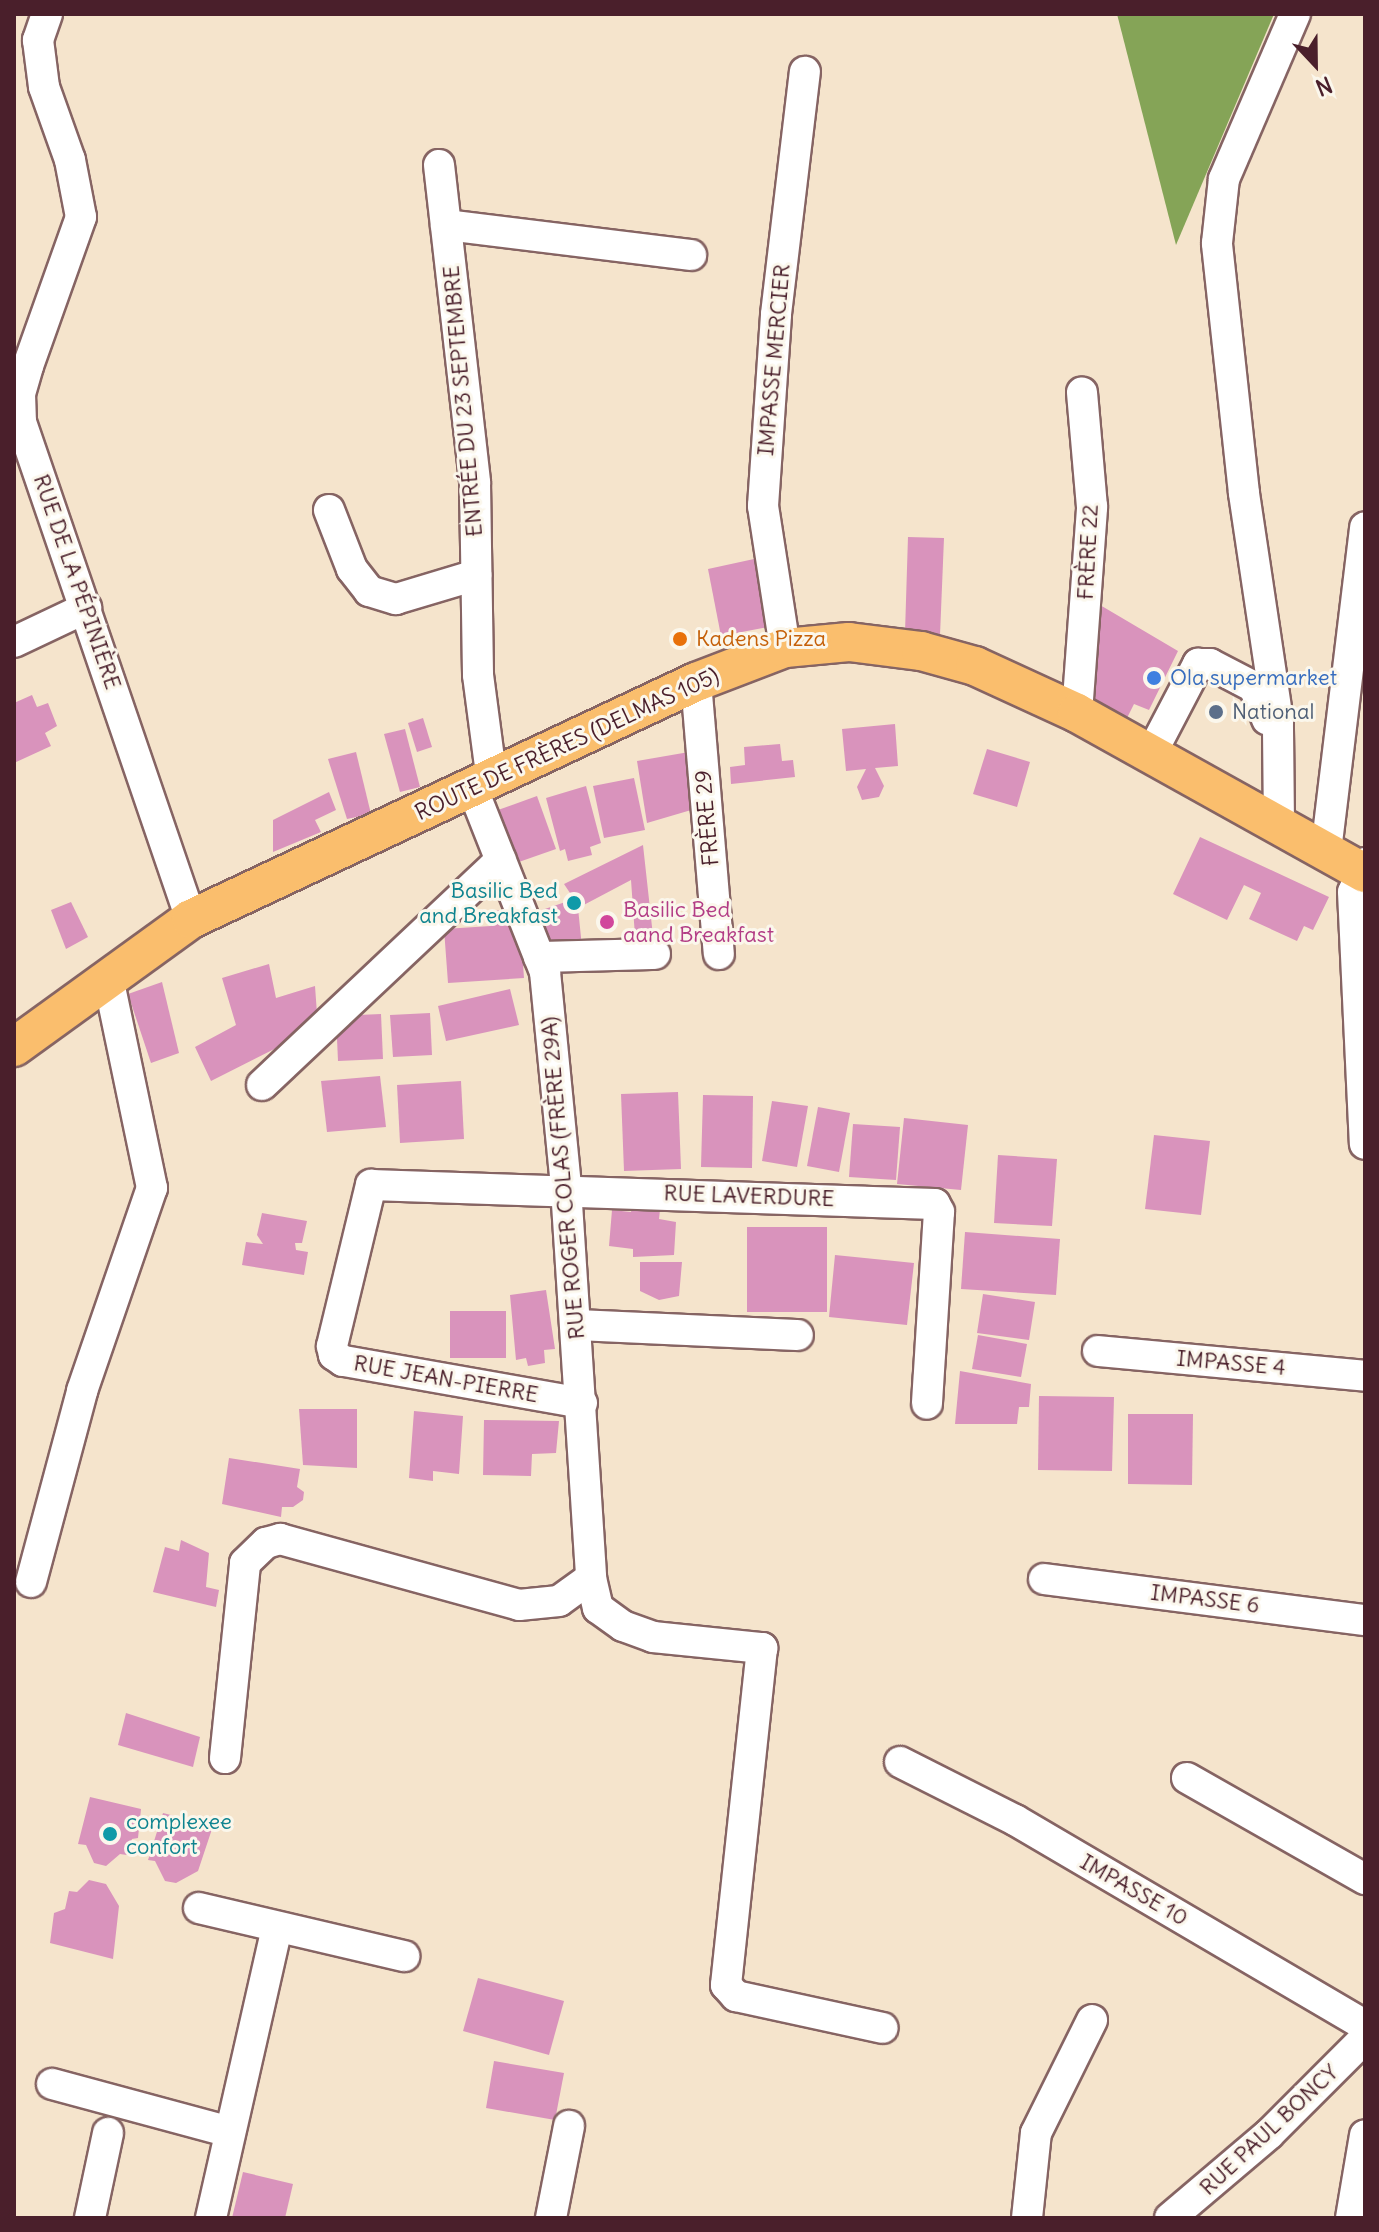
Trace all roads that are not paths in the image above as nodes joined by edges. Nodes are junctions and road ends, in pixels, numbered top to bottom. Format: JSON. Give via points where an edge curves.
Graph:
{"nodes":[{"id":1,"x":47,"y":14,"type":"edge"},
{"id":2,"x":1295,"y":14,"type":"edge"},
{"id":3,"x":805,"y":72,"type":"dead end"},
{"id":4,"x":439,"y":165,"type":"dead end"},
{"id":5,"x":446,"y":225,"type":"junction"},
{"id":6,"x":691,"y":255,"type":"dead end"},
{"id":7,"x":1082,"y":392,"type":"dead end"},
{"id":8,"x":25,"y":464,"type":"edge"},
{"id":9,"x":329,"y":510,"type":"dead end"},
{"id":10,"x":1365,"y":527,"type":"edge"},
{"id":11,"x":476,"y":575,"type":"junction"},
{"id":12,"x":86,"y":608,"type":"junction"},
{"id":13,"x":14,"y":642,"type":"edge"},
{"id":14,"x":785,"y":648,"type":"junction"},
{"id":15,"x":696,"y":682,"type":"junction"},
{"id":16,"x":1077,"y":713,"type":"junction"},
{"id":17,"x":1151,"y":754,"type":"junction"},
{"id":18,"x":482,"y":786,"type":"junction"},
{"id":19,"x":1268,"y":819,"type":"junction"},
{"id":20,"x":1326,"y":851,"type":"junction"},
{"id":21,"x":501,"y":860,"type":"junction"},
{"id":22,"x":1364,"y":869,"type":"edge"},
{"id":23,"x":191,"y":919,"type":"junction"},
{"id":24,"x":655,"y":954,"type":"dead end"},
{"id":25,"x":719,"y":954,"type":"dead end"},
{"id":26,"x":539,"y":957,"type":"junction"},
{"id":27,"x":108,"y":978,"type":"junction"},
{"id":28,"x":14,"y":1047,"type":"edge"},
{"id":29,"x":262,"y":1085,"type":"dead end"},
{"id":30,"x":1365,"y":1144,"type":"edge"},
{"id":31,"x":566,"y":1188,"type":"junction"},
{"id":32,"x":365,"y":1192,"type":"joint"},
{"id":33,"x":576,"y":1325,"type":"junction"},
{"id":34,"x":798,"y":1335,"type":"dead end"},
{"id":35,"x":1098,"y":1351,"type":"dead end"},
{"id":36,"x":1365,"y":1376,"type":"edge"},
{"id":37,"x":582,"y":1403,"type":"junction"},
{"id":38,"x":927,"y":1404,"type":"dead end"},
{"id":39,"x":591,"y":1578,"type":"junction"},
{"id":40,"x":1044,"y":1579,"type":"dead end"},
{"id":41,"x":31,"y":1582,"type":"dead end"},
{"id":42,"x":1365,"y":1620,"type":"edge"},
{"id":43,"x":225,"y":1758,"type":"dead end"},
{"id":44,"x":900,"y":1762,"type":"dead end"},
{"id":45,"x":1187,"y":1778,"type":"dead end"},
{"id":46,"x":1365,"y":1879,"type":"edge"},
{"id":47,"x":199,"y":1908,"type":"dead end"},
{"id":48,"x":277,"y":1928,"type":"junction"},
{"id":49,"x":404,"y":1956,"type":"dead end"},
{"id":50,"x":1092,"y":2020,"type":"dead end"},
{"id":51,"x":1365,"y":2025,"type":"edge"},
{"id":52,"x":883,"y":2028,"type":"dead end"},
{"id":53,"x":1365,"y":2038,"type":"edge"},
{"id":54,"x":52,"y":2084,"type":"dead end"},
{"id":55,"x":569,"y":2126,"type":"dead end"},
{"id":56,"x":230,"y":2132,"type":"junction"},
{"id":57,"x":108,"y":2133,"type":"dead end"},
{"id":58,"x":1365,"y":2135,"type":"edge"},
{"id":59,"x":1179,"y":2216,"type":"edge"},
{"id":60,"x":90,"y":2218,"type":"edge"},
{"id":61,"x":211,"y":2218,"type":"edge"},
{"id":62,"x":551,"y":2218,"type":"edge"},
{"id":63,"x":1027,"y":2218,"type":"edge"},
{"id":64,"x":1351,"y":2218,"type":"edge"}],
"edges":[{"from":1,"to":8,"type":"street","name":"RUE DE LA PÉPINIÈRE","via":[[38,40],[44,87],[70,160],[81,217],[20,394]]},
{"from":2,"to":19,"type":"street","via":[[1224,179],[1217,243],[1244,493],[1278,721]]},
{"from":3,"to":14,"type":"street","name":"IMPASSE MERCIER","via":[[776,314],[763,506]]},
{"from":4,"to":5,"type":"street","name":"ENTRÉE DU 23 SEPTEMBRE"},
{"from":5,"to":6,"type":"street"},
{"from":5,"to":11,"type":"street","name":"ENTRÉE DU 23 SEPTEMBRE","via":[[475,483]]},
{"from":7,"to":16,"type":"street","name":"FRÈRE 22","via":[[1092,507]]},
{"from":8,"to":12,"type":"street","name":"RUE DE LA PÉPINIÈRE"},
{"from":9,"to":11,"type":"street","via":[[352,569],[369,591],[396,599]]},
{"from":10,"to":20,"type":"street"},
{"from":11,"to":18,"type":"street","name":"ENTRÉE DU 23 SEPTEMBRE"},
{"from":12,"to":13,"type":"street"},
{"from":12,"to":23,"type":"street","name":"RUE DE LA PÉPINIÈRE"},
{"from":14,"to":15,"type":"main road","name":"ROUTE DE FRÈRES (DELMAS 105)"},
{"from":14,"to":16,"type":"main road","name":"ROUTE DE FRÈRES (DELMAS 105)","via":[[849,642],[921,651],[975,666]]},
{"from":15,"to":18,"type":"main road","name":"ROUTE DE FRÈRES (DELMAS 105)"},
{"from":15,"to":25,"type":"street","name":"FRÈRE 29"},
{"from":16,"to":17,"type":"main road","name":"ROUTE DE FRÈRES (DELMAS 105)"},
{"from":17,"to":19,"type":"main road","name":"ROUTE DE FRÈRES (DELMAS 105)"},
{"from":17,"to":19,"type":"street","via":[[1198,664],[1210,664],[1254,687],[1267,717]]},
{"from":18,"to":21,"type":"street","name":"RUE ROGER COLAS (FRÈRE 29A)"},
{"from":18,"to":23,"type":"main road","name":"ROUTE DE FRÈRES (DELMAS 105)"},
{"from":19,"to":20,"type":"main road","name":"ROUTE DE FRÈRES (DELMAS 105)"},
{"from":20,"to":22,"type":"main road","name":"ROUTE DE FRÈRES (DELMAS 105)"},
{"from":21,"to":26,"type":"street","name":"RUE ROGER COLAS (FRÈRE 29A)"},
{"from":21,"to":29,"type":"street"},
{"from":22,"to":30,"type":"street","via":[[1353,892]]},
{"from":23,"to":27,"type":"main road","name":"ROUTE DE FRÈRES (DELMAS 105)"},
{"from":24,"to":26,"type":"street"},
{"from":26,"to":31,"type":"street","name":"RUE ROGER COLAS (FRÈRE 29A)","via":[[545,972]]},
{"from":27,"to":28,"type":"main road","name":"ROUTE DE FRÈRES (DELMAS 105)"},
{"from":27,"to":41,"type":"street","via":[[152,1188],[82,1391]]},
{"from":31,"to":32,"type":"street","name":"RUE LAVERDURE","via":[[378,1182]]},
{"from":31,"to":33,"type":"street","name":"RUE ROGER COLAS (FRÈRE 29A)"},
{"from":31,"to":38,"type":"street","name":"RUE LAVERDURE","via":[[935,1204],[939,1212]]},
{"from":32,"to":37,"type":"street","name":"RUE JEAN-PIERRE","via":[[334,1355],[343,1361]]},
{"from":33,"to":34,"type":"street"},
{"from":33,"to":37,"type":"street","name":"RUE ROGER COLAS (FRÈRE 29A)"},
{"from":35,"to":36,"type":"street","name":"IMPASSE 4"},
{"from":37,"to":39,"type":"street","name":"RUE ROGER COLAS (FRÈRE 29A)"},
{"from":39,"to":43,"type":"street","via":[[559,1601],[519,1605],[280,1539],[266,1543],[245,1563]]},
{"from":39,"to":52,"type":"street","name":"RUE ROGER COLAS (FRÈRE 29A)","via":[[598,1608],[623,1626],[653,1637],[762,1648],[726,1985],[736,1996]]},
{"from":40,"to":42,"type":"street","name":"IMPASSE 6"},
{"from":44,"to":51,"type":"street","name":"IMPASSE 10","via":[[1015,1820]]},
{"from":45,"to":46,"type":"street"},
{"from":47,"to":48,"type":"street"},
{"from":48,"to":49,"type":"street"},
{"from":48,"to":56,"type":"street"},
{"from":50,"to":63,"type":"street","via":[[1036,2133]]},
{"from":53,"to":59,"type":"street","name":"RUE PAUL BONCY"},
{"from":54,"to":56,"type":"street"},
{"from":55,"to":62,"type":"street"},
{"from":56,"to":61,"type":"street"},
{"from":57,"to":60,"type":"street"},
{"from":58,"to":64,"type":"street"}]}
